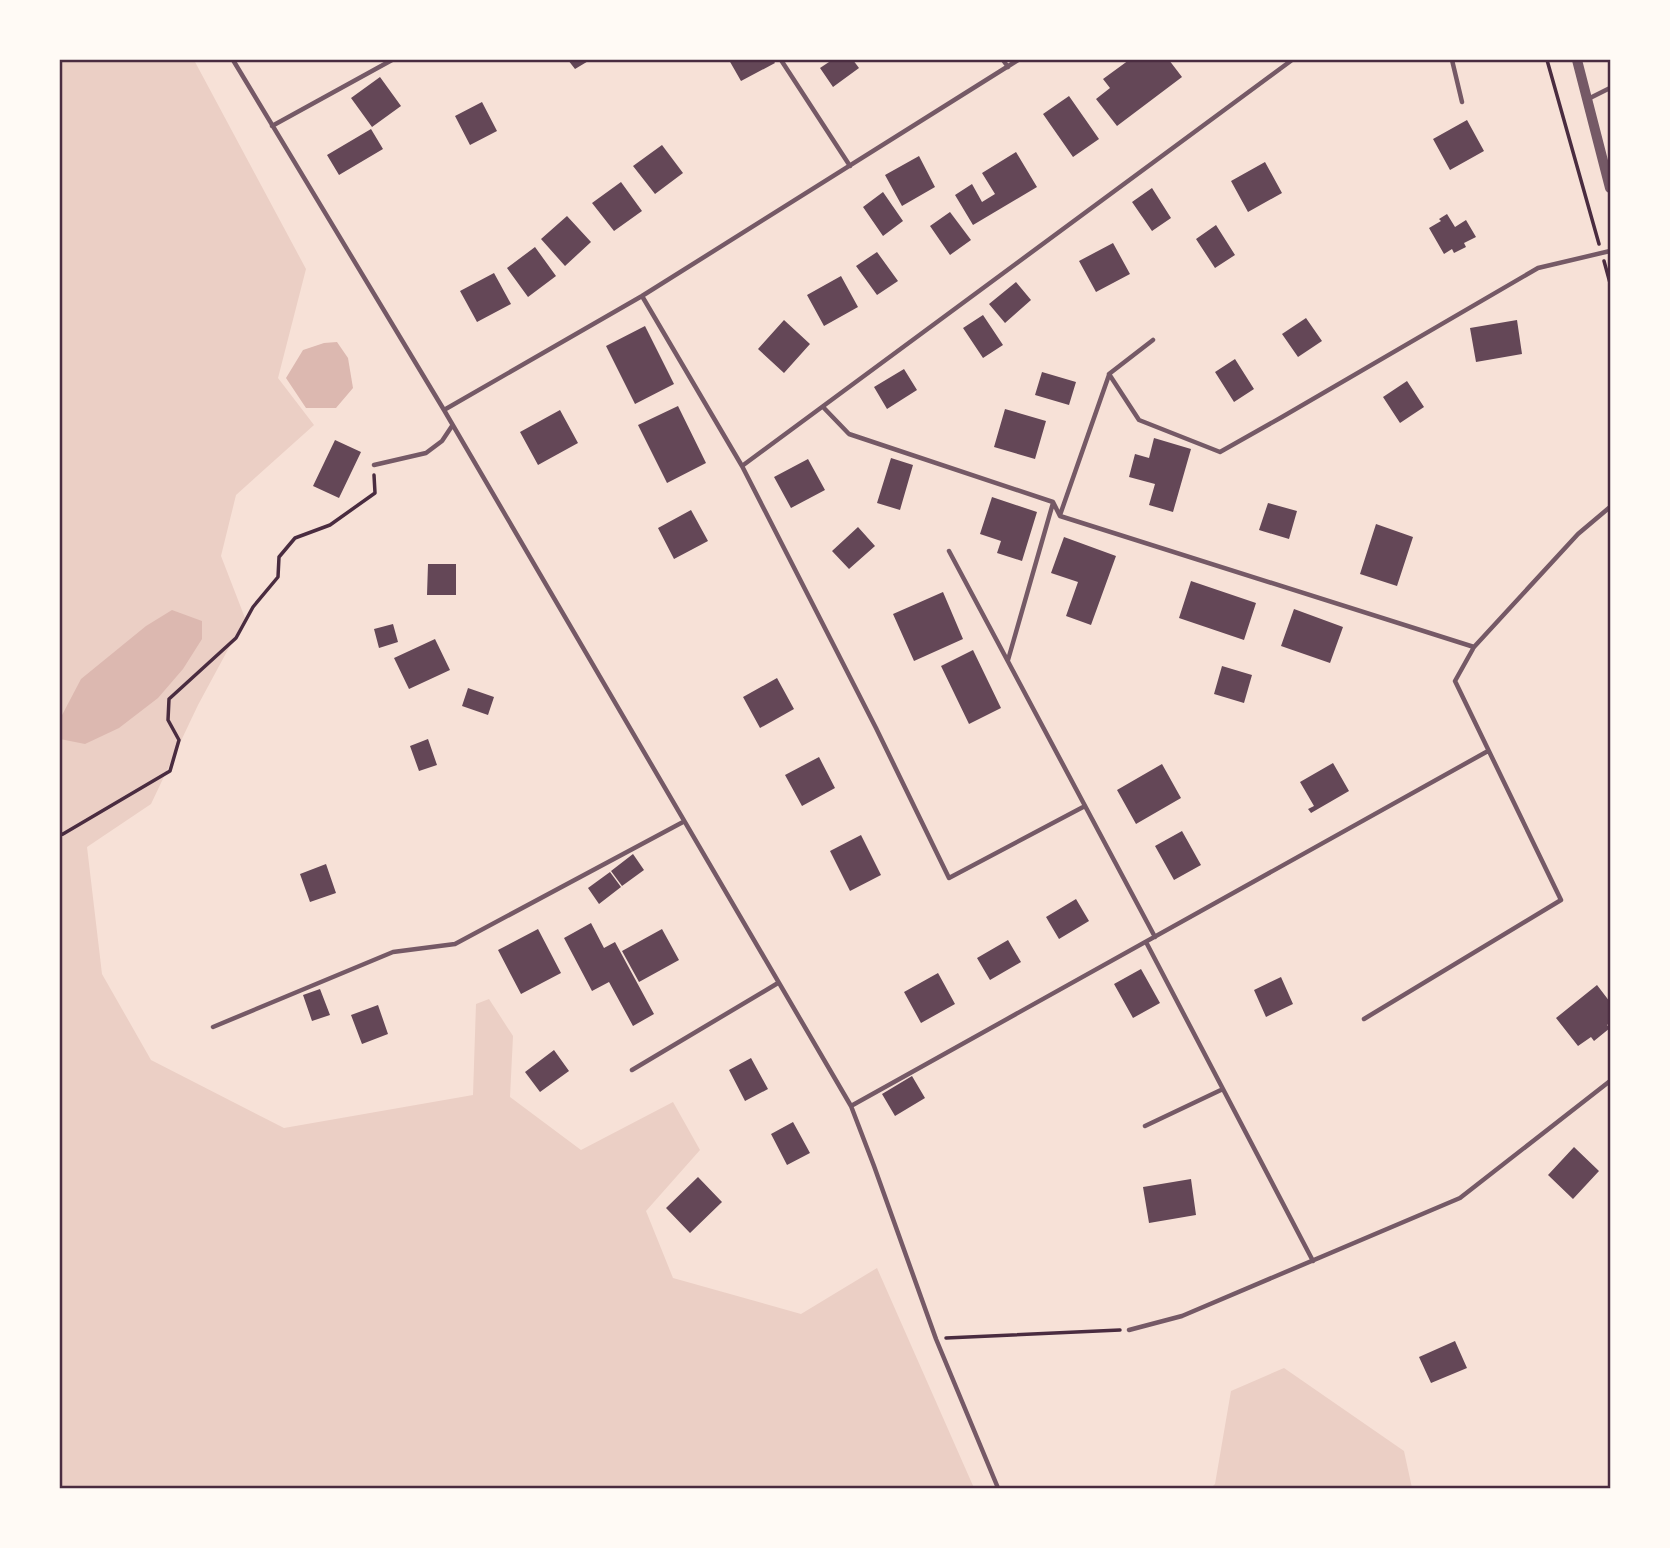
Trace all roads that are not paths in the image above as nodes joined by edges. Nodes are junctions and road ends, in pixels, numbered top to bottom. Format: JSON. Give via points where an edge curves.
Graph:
{"nodes":[{"id":1,"x":233,"y":60,"type":"edge"},
{"id":2,"x":392,"y":60,"type":"edge"},
{"id":3,"x":781,"y":60,"type":"edge"},
{"id":4,"x":1003,"y":60,"type":"edge"},
{"id":5,"x":1018,"y":60,"type":"edge"},
{"id":6,"x":1293,"y":60,"type":"edge"},
{"id":7,"x":1452,"y":60,"type":"edge"},
{"id":8,"x":1577,"y":60,"type":"edge"},
{"id":9,"x":1008,"y":67,"type":"junction"},
{"id":10,"x":1611,"y":88,"type":"edge"},
{"id":11,"x":1588,"y":99,"type":"junction"},
{"id":12,"x":1462,"y":102,"type":"dead end"},
{"id":13,"x":272,"y":127,"type":"junction"},
{"id":14,"x":849,"y":166,"type":"junction"},
{"id":15,"x":1611,"y":188,"type":"edge"},
{"id":16,"x":1611,"y":251,"type":"edge"},
{"id":17,"x":642,"y":296,"type":"junction"},
{"id":18,"x":1153,"y":340,"type":"dead end"},
{"id":19,"x":1109,"y":374,"type":"junction"},
{"id":20,"x":823,"y":407,"type":"junction"},
{"id":21,"x":444,"y":410,"type":"junction"},
{"id":22,"x":452,"y":426,"type":"junction"},
{"id":23,"x":374,"y":466,"type":"road end"},
{"id":24,"x":742,"y":466,"type":"junction"},
{"id":25,"x":1053,"y":502,"type":"junction"},
{"id":26,"x":1611,"y":507,"type":"edge"},
{"id":27,"x":1060,"y":516,"type":"junction"},
{"id":28,"x":949,"y":551,"type":"dead end"},
{"id":29,"x":1474,"y":647,"type":"junction"},
{"id":30,"x":1008,"y":661,"type":"junction"},
{"id":31,"x":1488,"y":751,"type":"junction"},
{"id":32,"x":1085,"y":806,"type":"junction"},
{"id":33,"x":684,"y":821,"type":"junction"},
{"id":34,"x":1155,"y":937,"type":"junction"},
{"id":35,"x":1146,"y":942,"type":"junction"},
{"id":36,"x":778,"y":983,"type":"junction"},
{"id":37,"x":1364,"y":1019,"type":"dead end"},
{"id":38,"x":213,"y":1027,"type":"dead end"},
{"id":39,"x":632,"y":1070,"type":"dead end"},
{"id":40,"x":1611,"y":1082,"type":"edge"},
{"id":41,"x":1223,"y":1089,"type":"junction"},
{"id":42,"x":851,"y":1106,"type":"junction"},
{"id":43,"x":1145,"y":1126,"type":"dead end"},
{"id":44,"x":1313,"y":1261,"type":"junction"},
{"id":45,"x":1129,"y":1329,"type":"road end"},
{"id":46,"x":998,"y":1489,"type":"edge"}],
"edges":[{"from":1,"to":13,"type":"lane"},
{"from":2,"to":13,"type":"lane"},
{"from":3,"to":14,"type":"lane"},
{"from":4,"to":9,"type":"lane"},
{"from":5,"to":9,"type":"lane"},
{"from":6,"to":20,"type":"lane"},
{"from":7,"to":12,"type":"lane"},
{"from":8,"to":11,"type":"street"},
{"from":9,"to":14,"type":"lane"},
{"from":10,"to":11,"type":"lane"},
{"from":11,"to":15,"type":"street"},
{"from":13,"to":21,"type":"lane"},
{"from":14,"to":17,"type":"lane"},
{"from":16,"to":19,"type":"lane","via":[[1538,268],[1220,452],[1139,420]]},
{"from":17,"to":21,"type":"lane"},
{"from":17,"to":24,"type":"lane"},
{"from":18,"to":19,"type":"lane"},
{"from":19,"to":27,"type":"lane"},
{"from":20,"to":24,"type":"lane"},
{"from":20,"to":25,"type":"lane","via":[[849,434]]},
{"from":21,"to":22,"type":"lane"},
{"from":22,"to":23,"type":"lane","via":[[426,453]]},
{"from":22,"to":33,"type":"lane"},
{"from":24,"to":32,"type":"lane","via":[[949,878]]},
{"from":25,"to":27,"type":"lane"},
{"from":25,"to":30,"type":"lane"},
{"from":26,"to":29,"type":"lane","via":[[1578,534]]},
{"from":27,"to":29,"type":"lane"},
{"from":28,"to":30,"type":"lane"},
{"from":29,"to":31,"type":"lane","via":[[1455,681]]},
{"from":30,"to":32,"type":"lane"},
{"from":31,"to":34,"type":"lane"},
{"from":31,"to":37,"type":"lane","via":[[1561,900]]},
{"from":32,"to":34,"type":"lane"},
{"from":33,"to":36,"type":"lane"},
{"from":33,"to":38,"type":"lane","via":[[455,944],[393,953]]},
{"from":34,"to":35,"type":"lane"},
{"from":35,"to":41,"type":"lane"},
{"from":35,"to":42,"type":"lane"},
{"from":36,"to":39,"type":"lane"},
{"from":36,"to":42,"type":"lane"},
{"from":40,"to":44,"type":"lane","via":[[1460,1198]]},
{"from":41,"to":43,"type":"lane"},
{"from":41,"to":44,"type":"lane"},
{"from":42,"to":46,"type":"lane","via":[[936,1339]]},
{"from":44,"to":45,"type":"lane","via":[[1182,1317]]}]}
